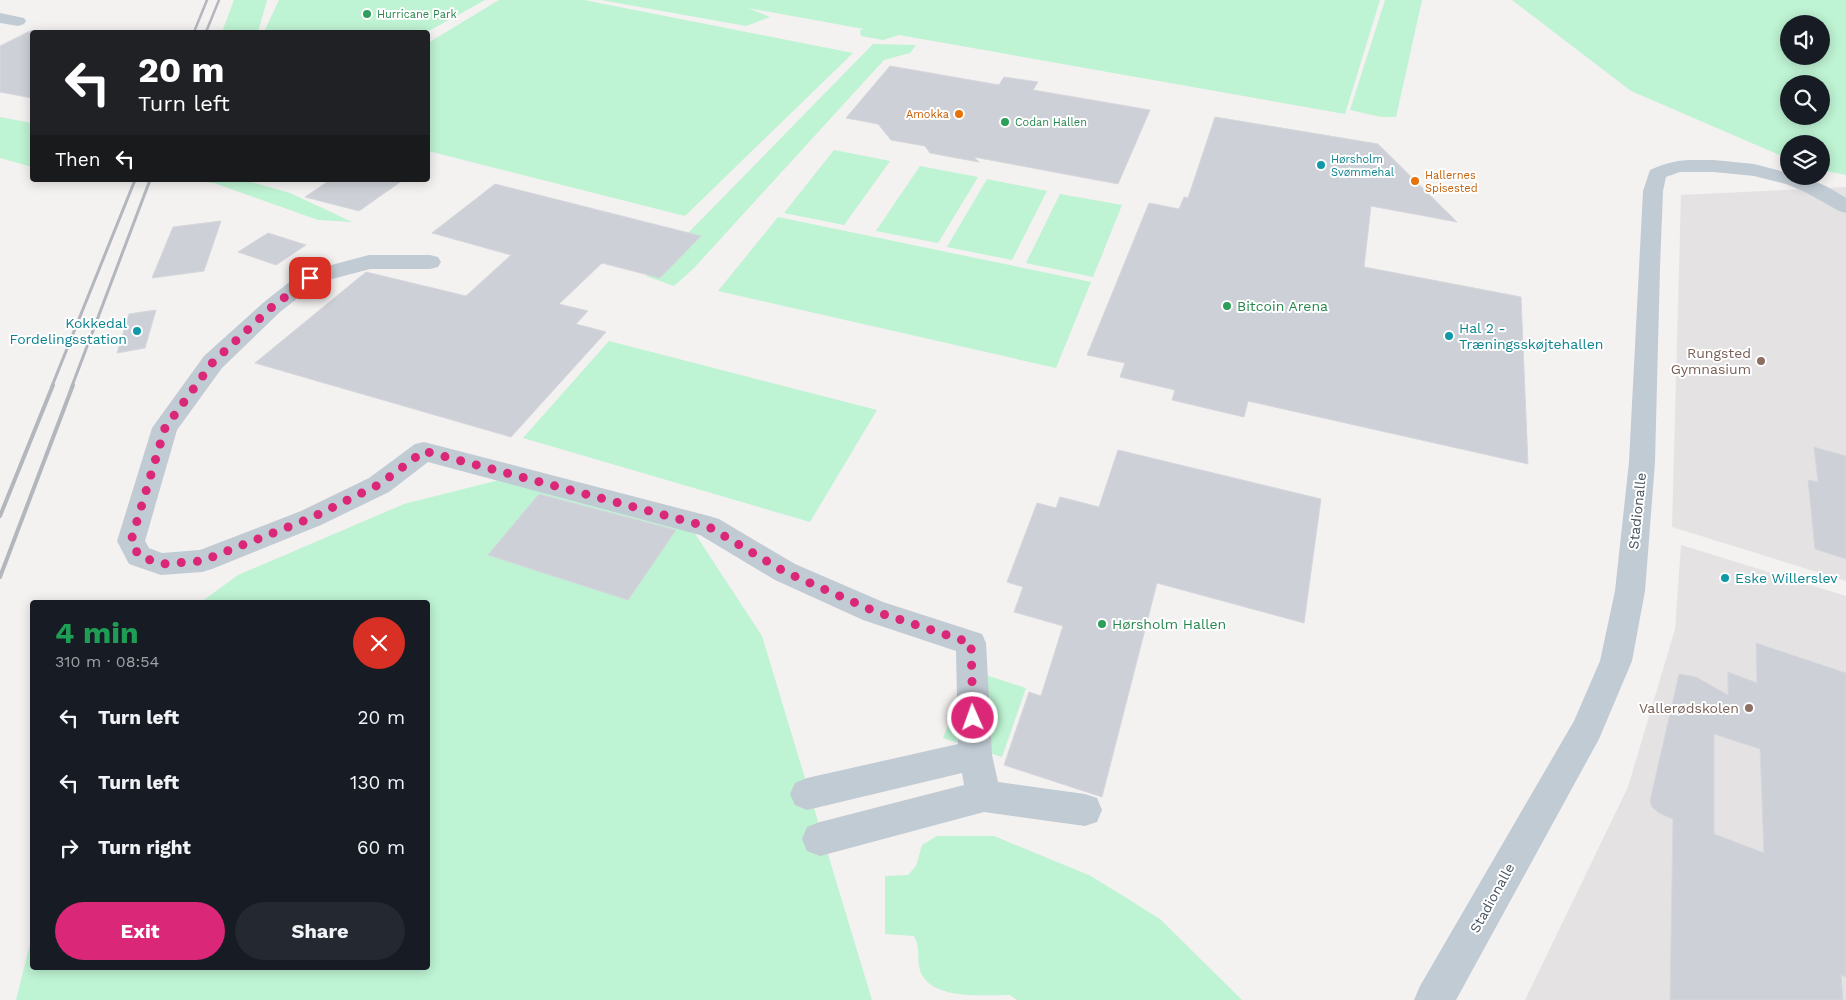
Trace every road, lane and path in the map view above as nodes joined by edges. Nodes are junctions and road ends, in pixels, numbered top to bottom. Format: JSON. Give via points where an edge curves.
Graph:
{"nodes":[{"id":1,"x":0,"y":18,"type":"edge"},
{"id":2,"x":18,"y":21,"type":"dead end"},
{"id":3,"x":1846,"y":207,"type":"edge"},
{"id":4,"x":430,"y":262,"type":"dead end"},
{"id":5,"x":974,"y":755,"type":"junction"},
{"id":6,"x":807,"y":794,"type":"dead end"},
{"id":7,"x":984,"y":796,"type":"junction"},
{"id":8,"x":1085,"y":810,"type":"dead end"},
{"id":9,"x":820,"y":839,"type":"dead end"},
{"id":10,"x":1434,"y":1000,"type":"edge"}],
"edges":[{"from":1,"to":2,"type":"street"},
{"from":3,"to":10,"type":"street","name":"Stadionalle","via":[[1796,181],[1750,170],[1672,167],[1657,174],[1649,267],[1642,462],[1630,591],[1616,661],[1587,729]]},
{"from":4,"to":5,"type":"street","via":[[369,262],[310,278],[272,307],[213,362],[165,428],[131,541],[139,556],[161,564],[202,561],[311,518],[354,497],[380,484],[424,451],[709,527],[785,572],[848,600],[971,643]]},
{"from":5,"to":6,"type":"street"},
{"from":5,"to":7,"type":"street"},
{"from":7,"to":8,"type":"street"},
{"from":7,"to":9,"type":"street"}]}
